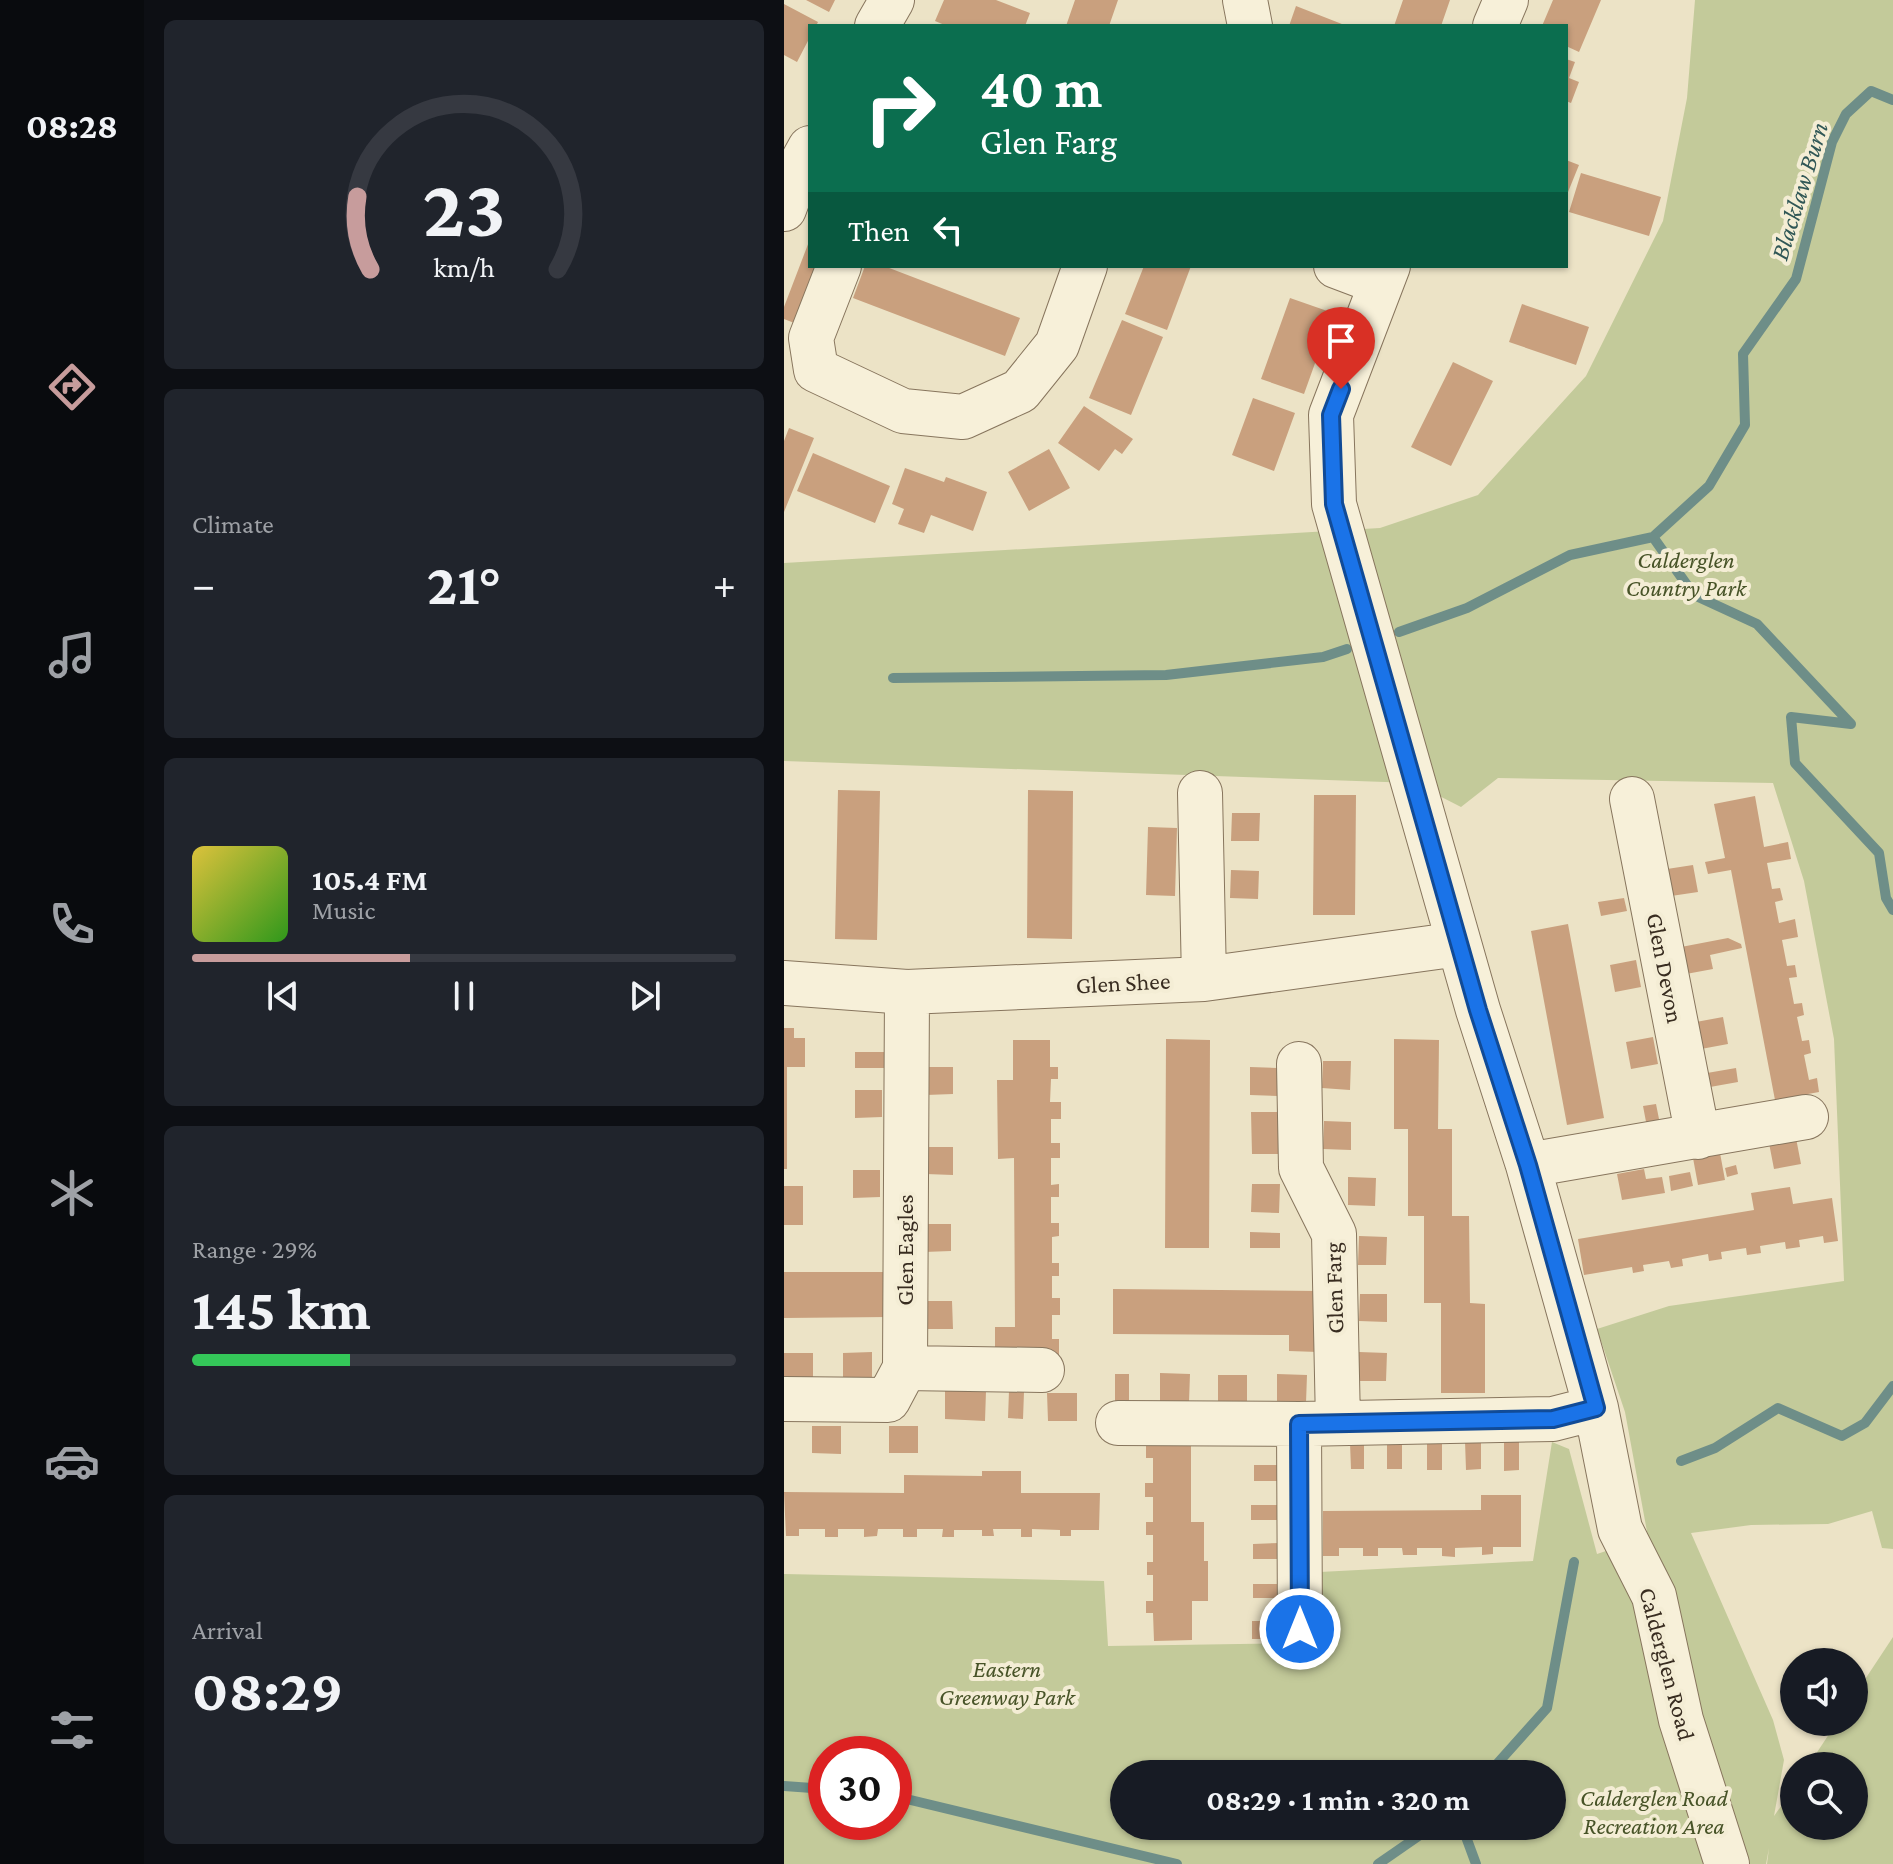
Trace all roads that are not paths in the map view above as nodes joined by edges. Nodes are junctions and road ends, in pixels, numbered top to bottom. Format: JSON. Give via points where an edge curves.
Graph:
{"nodes":[{"id":1,"x":892,"y":0,"type":"edge"},
{"id":2,"x":1245,"y":0,"type":"edge"},
{"id":3,"x":1506,"y":0,"type":"edge"},
{"id":4,"x":878,"y":24,"type":"edge"},
{"id":5,"x":1250,"y":24,"type":"edge"},
{"id":6,"x":1496,"y":24,"type":"edge"},
{"id":7,"x":808,"y":152,"type":"edge"},
{"id":8,"x":784,"y":209,"type":"edge"},
{"id":9,"x":838,"y":268,"type":"edge"},
{"id":10,"x":1084,"y":268,"type":"edge"},
{"id":11,"x":1348,"y":268,"type":"edge"},
{"id":12,"x":1385,"y":274,"type":"edge"},
{"id":13,"x":1200,"y":793,"type":"dead end"},
{"id":14,"x":1632,"y":799,"type":"dead end"},
{"id":15,"x":1459,"y":944,"type":"junction"},
{"id":16,"x":1204,"y":979,"type":"junction"},
{"id":17,"x":784,"y":983,"type":"edge"},
{"id":18,"x":907,"y":992,"type":"junction"},
{"id":19,"x":1299,"y":1064,"type":"dead end"},
{"id":20,"x":1806,"y":1117,"type":"dead end"},
{"id":21,"x":1698,"y":1137,"type":"junction"},
{"id":22,"x":1528,"y":1165,"type":"junction"},
{"id":23,"x":905,"y":1368,"type":"junction"},
{"id":24,"x":1042,"y":1370,"type":"dead end"},
{"id":25,"x":784,"y":1399,"type":"edge"},
{"id":26,"x":1596,"y":1408,"type":"junction"},
{"id":27,"x":1118,"y":1423,"type":"dead end"},
{"id":28,"x":1318,"y":1423,"type":"junction"},
{"id":29,"x":1300,"y":1629,"type":"dead end"},
{"id":30,"x":1727,"y":1864,"type":"edge"}],
"edges":[{"from":1,"to":4,"type":"street"},
{"from":2,"to":5,"type":"street"},
{"from":3,"to":6,"type":"street"},
{"from":7,"to":8,"type":"street"},
{"from":9,"to":10,"type":"street","via":[[811,338],[816,370],[903,411],[963,417],[1020,391],[1057,345]]},
{"from":11,"to":12,"type":"street"},
{"from":12,"to":15,"type":"street","name":"Calderglen Road","via":[[1331,415],[1334,504]]},
{"from":13,"to":16,"type":"street"},
{"from":14,"to":21,"type":"street","name":"Glen Devon"},
{"from":15,"to":16,"type":"street","name":"Glen Shee"},
{"from":15,"to":22,"type":"street","name":"Calderglen Road"},
{"from":16,"to":18,"type":"street","name":"Glen Shee"},
{"from":17,"to":18,"type":"street","name":"Glen Shee"},
{"from":18,"to":23,"type":"street","name":"Glen Eagles"},
{"from":19,"to":28,"type":"street","name":"Glen Farg","via":[[1301,1168],[1334,1234]]},
{"from":20,"to":21,"type":"street"},
{"from":21,"to":22,"type":"street"},
{"from":22,"to":26,"type":"street","name":"Calderglen Road"},
{"from":23,"to":24,"type":"street"},
{"from":23,"to":25,"type":"street","via":[[888,1400]]},
{"from":26,"to":28,"type":"street","via":[[1553,1419]]},
{"from":26,"to":30,"type":"street","name":"Calderglen Road","via":[[1620,1529],[1654,1596],[1681,1720]]},
{"from":27,"to":28,"type":"street"},
{"from":28,"to":29,"type":"street","name":"Glen Farg"}]}
